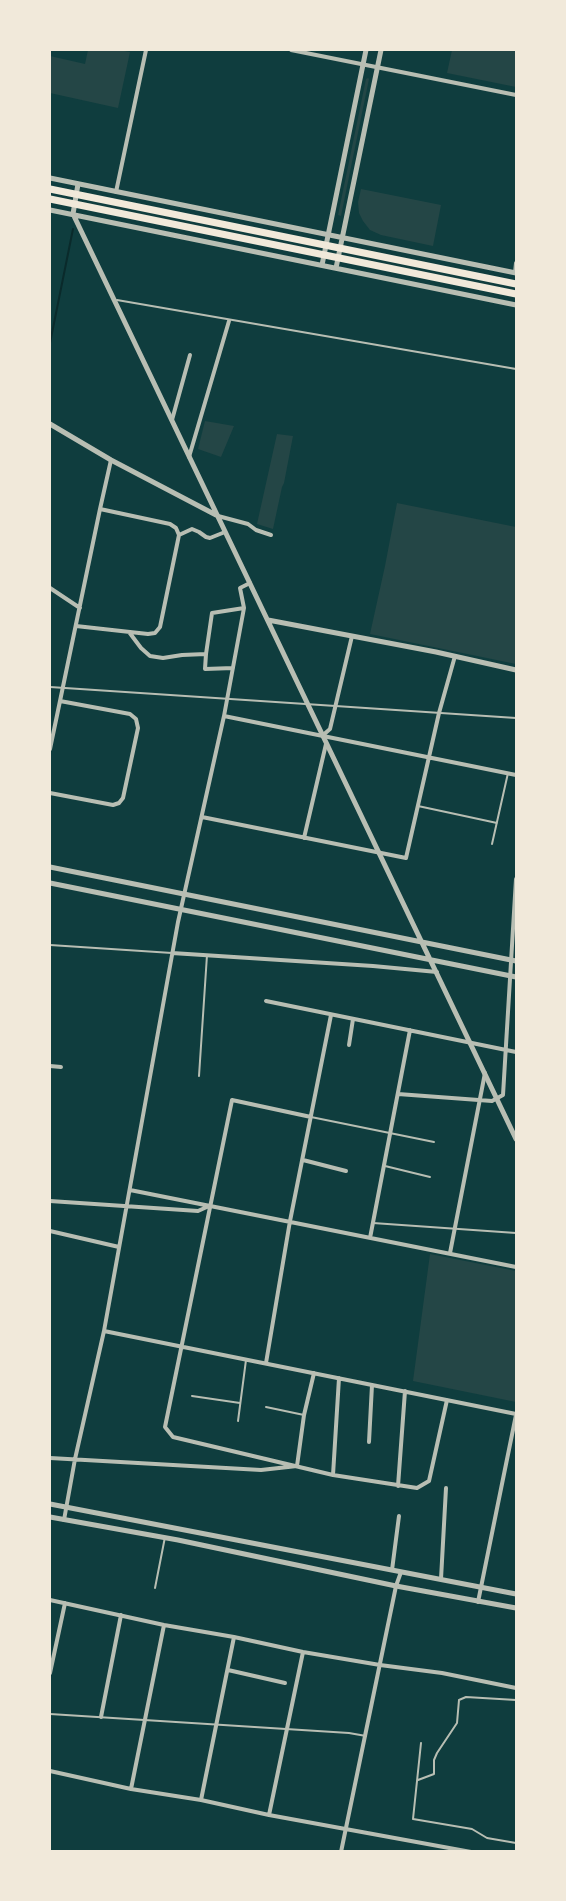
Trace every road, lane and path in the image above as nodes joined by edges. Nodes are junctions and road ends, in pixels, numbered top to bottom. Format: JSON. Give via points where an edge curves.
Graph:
{"nodes":[{"id":1,"x":146,"y":50,"type":"edge"},
{"id":2,"x":291,"y":50,"type":"edge"},
{"id":3,"x":366,"y":50,"type":"edge"},
{"id":4,"x":381,"y":50,"type":"edge"},
{"id":5,"x":363,"y":64,"type":"junction"},
{"id":6,"x":377,"y":67,"type":"junction"},
{"id":7,"x":516,"y":94,"type":"edge"},
{"id":8,"x":50,"y":178,"type":"edge"},
{"id":9,"x":78,"y":184,"type":"junction"},
{"id":10,"x":50,"y":189,"type":"edge"},
{"id":11,"x":116,"y":192,"type":"junction"},
{"id":12,"x":50,"y":199,"type":"edge"},
{"id":13,"x":50,"y":210,"type":"edge"},
{"id":14,"x":73,"y":214,"type":"junction"},
{"id":15,"x":328,"y":235,"type":"junction"},
{"id":16,"x":343,"y":238,"type":"junction"},
{"id":17,"x":516,"y":263,"type":"edge"},
{"id":18,"x":322,"y":265,"type":"junction"},
{"id":19,"x":336,"y":268,"type":"junction"},
{"id":20,"x":516,"y":273,"type":"edge"},
{"id":21,"x":516,"y":284,"type":"edge"},
{"id":22,"x":516,"y":294,"type":"edge"},
{"id":23,"x":114,"y":300,"type":"junction"},
{"id":24,"x":516,"y":305,"type":"edge"},
{"id":25,"x":229,"y":321,"type":"junction"},
{"id":26,"x":190,"y":355,"type":"dead end"},
{"id":27,"x":516,"y":369,"type":"edge"},
{"id":28,"x":172,"y":420,"type":"junction"},
{"id":29,"x":50,"y":424,"type":"edge"},
{"id":30,"x":189,"y":458,"type":"junction"},
{"id":31,"x":111,"y":460,"type":"junction"},
{"id":32,"x":100,"y":509,"type":"junction"},
{"id":33,"x":217,"y":516,"type":"junction"},
{"id":34,"x":225,"y":532,"type":"junction"},
{"id":35,"x":179,"y":535,"type":"junction"},
{"id":36,"x":271,"y":535,"type":"dead end"},
{"id":37,"x":250,"y":583,"type":"junction"},
{"id":38,"x":50,"y":588,"type":"edge"},
{"id":39,"x":80,"y":608,"type":"junction"},
{"id":40,"x":244,"y":608,"type":"junction"},
{"id":41,"x":268,"y":620,"type":"junction"},
{"id":42,"x":76,"y":626,"type":"junction"},
{"id":43,"x":129,"y":632,"type":"junction"},
{"id":44,"x":352,"y":636,"type":"junction"},
{"id":45,"x":206,"y":654,"type":"junction"},
{"id":46,"x":455,"y":656,"type":"junction"},
{"id":47,"x":233,"y":668,"type":"junction"},
{"id":48,"x":516,"y":669,"type":"edge"},
{"id":49,"x":50,"y":687,"type":"edge"},
{"id":50,"x":63,"y":688,"type":"junction"},
{"id":51,"x":227,"y":699,"type":"junction"},
{"id":52,"x":60,"y":701,"type":"junction"},
{"id":53,"x":307,"y":704,"type":"junction"},
{"id":54,"x":335,"y":706,"type":"junction"},
{"id":55,"x":439,"y":713,"type":"junction"},
{"id":56,"x":224,"y":716,"type":"junction"},
{"id":57,"x":516,"y":718,"type":"edge"},
{"id":58,"x":322,"y":736,"type":"junction"},
{"id":59,"x":326,"y":743,"type":"junction"},
{"id":60,"x":50,"y":749,"type":"edge"},
{"id":61,"x":429,"y":757,"type":"junction"},
{"id":62,"x":508,"y":773,"type":"junction"},
{"id":63,"x":516,"y":775,"type":"edge"},
{"id":64,"x":50,"y":793,"type":"edge"},
{"id":65,"x":418,"y":806,"type":"junction"},
{"id":66,"x":202,"y":817,"type":"junction"},
{"id":67,"x":497,"y":823,"type":"junction"},
{"id":68,"x":304,"y":838,"type":"junction"},
{"id":69,"x":492,"y":844,"type":"dead end"},
{"id":70,"x":379,"y":853,"type":"junction"},
{"id":71,"x":50,"y":867,"type":"edge"},
{"id":72,"x":516,"y":879,"type":"edge"},
{"id":73,"x":50,"y":883,"type":"edge"},
{"id":74,"x":185,"y":893,"type":"junction"},
{"id":75,"x":181,"y":909,"type":"junction"},
{"id":76,"x":422,"y":942,"type":"junction"},
{"id":77,"x":50,"y":945,"type":"edge"},
{"id":78,"x":172,"y":953,"type":"junction"},
{"id":79,"x":207,"y":955,"type":"junction"},
{"id":80,"x":431,"y":959,"type":"junction"},
{"id":81,"x":514,"y":961,"type":"edge"},
{"id":82,"x":437,"y":972,"type":"junction"},
{"id":83,"x":513,"y":976,"type":"edge"},
{"id":84,"x":266,"y":1001,"type":"dead end"},
{"id":85,"x":331,"y":1015,"type":"junction"},
{"id":86,"x":353,"y":1019,"type":"junction"},
{"id":87,"x":410,"y":1030,"type":"junction"},
{"id":88,"x":471,"y":1043,"type":"junction"},
{"id":89,"x":349,"y":1045,"type":"dead end"},
{"id":90,"x":506,"y":1050,"type":"junction"},
{"id":91,"x":516,"y":1052,"type":"edge"},
{"id":92,"x":50,"y":1066,"type":"edge"},
{"id":93,"x":62,"y":1067,"type":"dead end"},
{"id":94,"x":485,"y":1072,"type":"junction"},
{"id":95,"x":199,"y":1076,"type":"dead end"},
{"id":96,"x":398,"y":1094,"type":"junction"},
{"id":97,"x":497,"y":1098,"type":"junction"},
{"id":98,"x":480,"y":1100,"type":"junction"},
{"id":99,"x":310,"y":1117,"type":"junction"},
{"id":100,"x":390,"y":1133,"type":"junction"},
{"id":101,"x":516,"y":1139,"type":"edge"},
{"id":102,"x":434,"y":1142,"type":"dead end"},
{"id":103,"x":303,"y":1160,"type":"junction"},
{"id":104,"x":385,"y":1166,"type":"junction"},
{"id":105,"x":346,"y":1171,"type":"dead end"},
{"id":106,"x":430,"y":1177,"type":"dead end"},
{"id":107,"x":130,"y":1190,"type":"junction"},
{"id":108,"x":50,"y":1201,"type":"edge"},
{"id":109,"x":127,"y":1205,"type":"junction"},
{"id":110,"x":210,"y":1205,"type":"junction"},
{"id":111,"x":290,"y":1221,"type":"junction"},
{"id":112,"x":373,"y":1223,"type":"junction"},
{"id":113,"x":455,"y":1228,"type":"junction"},
{"id":114,"x":50,"y":1231,"type":"edge"},
{"id":115,"x":516,"y":1233,"type":"edge"},
{"id":116,"x":370,"y":1238,"type":"junction"},
{"id":117,"x":119,"y":1247,"type":"junction"},
{"id":118,"x":450,"y":1253,"type":"junction"},
{"id":119,"x":516,"y":1267,"type":"edge"},
{"id":120,"x":104,"y":1331,"type":"junction"},
{"id":121,"x":181,"y":1346,"type":"junction"},
{"id":122,"x":246,"y":1360,"type":"junction"},
{"id":123,"x":266,"y":1363,"type":"junction"},
{"id":124,"x":314,"y":1373,"type":"junction"},
{"id":125,"x":339,"y":1378,"type":"junction"},
{"id":126,"x":372,"y":1385,"type":"junction"},
{"id":127,"x":405,"y":1391,"type":"junction"},
{"id":128,"x":192,"y":1396,"type":"dead end"},
{"id":129,"x":447,"y":1400,"type":"junction"},
{"id":130,"x":240,"y":1403,"type":"junction"},
{"id":131,"x":266,"y":1407,"type":"dead end"},
{"id":132,"x":516,"y":1414,"type":"edge"},
{"id":133,"x":304,"y":1415,"type":"junction"},
{"id":134,"x":238,"y":1421,"type":"dead end"},
{"id":135,"x":369,"y":1442,"type":"dead end"},
{"id":136,"x":50,"y":1458,"type":"edge"},
{"id":137,"x":75,"y":1459,"type":"junction"},
{"id":138,"x":297,"y":1466,"type":"junction"},
{"id":139,"x":333,"y":1475,"type":"junction"},
{"id":140,"x":398,"y":1486,"type":"junction"},
{"id":141,"x":446,"y":1488,"type":"dead end"},
{"id":142,"x":50,"y":1504,"type":"edge"},
{"id":143,"x":67,"y":1507,"type":"junction"},
{"id":144,"x":399,"y":1516,"type":"dead end"},
{"id":145,"x":50,"y":1517,"type":"edge"},
{"id":146,"x":64,"y":1520,"type":"junction"},
{"id":147,"x":165,"y":1537,"type":"junction"},
{"id":148,"x":392,"y":1570,"type":"junction"},
{"id":149,"x":401,"y":1572,"type":"junction"},
{"id":150,"x":441,"y":1579,"type":"junction"},
{"id":151,"x":396,"y":1586,"type":"junction"},
{"id":152,"x":482,"y":1587,"type":"junction"},
{"id":153,"x":155,"y":1588,"type":"dead end"},
{"id":154,"x":516,"y":1594,"type":"edge"},
{"id":155,"x":50,"y":1600,"type":"edge"},
{"id":156,"x":478,"y":1602,"type":"junction"},
{"id":157,"x":65,"y":1603,"type":"junction"},
{"id":158,"x":516,"y":1608,"type":"edge"},
{"id":159,"x":121,"y":1615,"type":"junction"},
{"id":160,"x":164,"y":1625,"type":"junction"},
{"id":161,"x":234,"y":1637,"type":"junction"},
{"id":162,"x":303,"y":1652,"type":"junction"},
{"id":163,"x":380,"y":1665,"type":"junction"},
{"id":164,"x":228,"y":1670,"type":"junction"},
{"id":165,"x":50,"y":1673,"type":"edge"},
{"id":166,"x":285,"y":1683,"type":"dead end"},
{"id":167,"x":516,"y":1688,"type":"edge"},
{"id":168,"x":516,"y":1700,"type":"edge"},
{"id":169,"x":50,"y":1714,"type":"edge"},
{"id":170,"x":101,"y":1717,"type":"junction"},
{"id":171,"x":143,"y":1721,"type":"junction"},
{"id":172,"x":216,"y":1724,"type":"junction"},
{"id":173,"x":287,"y":1729,"type":"junction"},
{"id":174,"x":366,"y":1736,"type":"junction"},
{"id":175,"x":421,"y":1743,"type":"dead end"},
{"id":176,"x":50,"y":1771,"type":"edge"},
{"id":177,"x":417,"y":1780,"type":"junction"},
{"id":178,"x":131,"y":1789,"type":"junction"},
{"id":179,"x":201,"y":1800,"type":"junction"},
{"id":180,"x":269,"y":1815,"type":"junction"},
{"id":181,"x":345,"y":1828,"type":"junction"},
{"id":182,"x":516,"y":1843,"type":"edge"},
{"id":183,"x":341,"y":1851,"type":"edge"},
{"id":184,"x":471,"y":1851,"type":"edge"}],
"edges":[{"from":1,"to":11,"type":"street"},
{"from":2,"to":5,"type":"street"},
{"from":3,"to":5,"type":"street"},
{"from":4,"to":6,"type":"street"},
{"from":5,"to":6,"type":"street"},
{"from":5,"to":15,"type":"street"},
{"from":6,"to":7,"type":"street"},
{"from":6,"to":16,"type":"street"},
{"from":8,"to":9,"type":"street"},
{"from":9,"to":11,"type":"street"},
{"from":9,"to":14,"type":"street"},
{"from":10,"to":21,"type":"highway"},
{"from":11,"to":15,"type":"street"},
{"from":12,"to":22,"type":"highway"},
{"from":13,"to":14,"type":"street"},
{"from":14,"to":18,"type":"street"},
{"from":14,"to":23,"type":"street"},
{"from":15,"to":16,"type":"street"},
{"from":15,"to":18,"type":"street"},
{"from":16,"to":19,"type":"street"},
{"from":16,"to":20,"type":"street"},
{"from":17,"to":20,"type":"street"},
{"from":18,"to":19,"type":"street"},
{"from":19,"to":24,"type":"street"},
{"from":23,"to":25,"type":"lane"},
{"from":23,"to":28,"type":"street"},
{"from":25,"to":27,"type":"lane"},
{"from":25,"to":30,"type":"street"},
{"from":26,"to":28,"type":"street"},
{"from":28,"to":30,"type":"street"},
{"from":29,"to":31,"type":"street"},
{"from":30,"to":33,"type":"street"},
{"from":31,"to":32,"type":"street"},
{"from":31,"to":33,"type":"street"},
{"from":32,"to":35,"type":"street","via":[[171,524]]},
{"from":32,"to":39,"type":"street"},
{"from":33,"to":34,"type":"street"},
{"from":33,"to":36,"type":"street"},
{"from":34,"to":35,"type":"street","via":[[210,538],[192,529]]},
{"from":34,"to":37,"type":"street"},
{"from":35,"to":43,"type":"street","via":[[160,627],[155,633]]},
{"from":37,"to":40,"type":"street","via":[[240,588]]},
{"from":37,"to":41,"type":"street"},
{"from":38,"to":39,"type":"street"},
{"from":39,"to":42,"type":"street"},
{"from":40,"to":45,"type":"street","via":[[212,613]]},
{"from":40,"to":47,"type":"street"},
{"from":41,"to":44,"type":"street"},
{"from":41,"to":53,"type":"street"},
{"from":42,"to":43,"type":"street"},
{"from":42,"to":50,"type":"street"},
{"from":43,"to":45,"type":"street","via":[[150,656]]},
{"from":44,"to":46,"type":"street"},
{"from":44,"to":54,"type":"street"},
{"from":45,"to":47,"type":"street","via":[[205,669]]},
{"from":46,"to":48,"type":"street"},
{"from":46,"to":55,"type":"street"},
{"from":47,"to":51,"type":"street"},
{"from":49,"to":50,"type":"lane"},
{"from":50,"to":51,"type":"lane"},
{"from":50,"to":52,"type":"street"},
{"from":51,"to":53,"type":"lane"},
{"from":51,"to":56,"type":"street"},
{"from":52,"to":60,"type":"street"},
{"from":52,"to":64,"type":"street","via":[[130,714],[138,728],[123,798],[118,803]]},
{"from":53,"to":54,"type":"lane"},
{"from":53,"to":58,"type":"street"},
{"from":54,"to":55,"type":"lane"},
{"from":54,"to":58,"type":"street","via":[[330,729]]},
{"from":55,"to":57,"type":"lane"},
{"from":55,"to":61,"type":"street"},
{"from":56,"to":58,"type":"street"},
{"from":56,"to":66,"type":"street"},
{"from":58,"to":59,"type":"street"},
{"from":58,"to":61,"type":"street"},
{"from":59,"to":68,"type":"street"},
{"from":59,"to":70,"type":"street"},
{"from":61,"to":62,"type":"street"},
{"from":61,"to":65,"type":"street"},
{"from":62,"to":63,"type":"street"},
{"from":62,"to":67,"type":"lane"},
{"from":65,"to":67,"type":"lane"},
{"from":65,"to":70,"type":"street","via":[[406,858]]},
{"from":66,"to":68,"type":"street"},
{"from":66,"to":74,"type":"street"},
{"from":67,"to":69,"type":"lane"},
{"from":68,"to":70,"type":"street"},
{"from":70,"to":76,"type":"street"},
{"from":71,"to":74,"type":"street"},
{"from":72,"to":81,"type":"street"},
{"from":73,"to":75,"type":"street"},
{"from":74,"to":75,"type":"street"},
{"from":74,"to":76,"type":"street"},
{"from":75,"to":78,"type":"street"},
{"from":75,"to":80,"type":"street"},
{"from":76,"to":80,"type":"street"},
{"from":76,"to":81,"type":"street"},
{"from":77,"to":78,"type":"lane"},
{"from":78,"to":79,"type":"street"},
{"from":78,"to":107,"type":"street"},
{"from":79,"to":82,"type":"street"},
{"from":79,"to":95,"type":"lane"},
{"from":80,"to":82,"type":"street"},
{"from":80,"to":83,"type":"street"},
{"from":81,"to":83,"type":"street"},
{"from":82,"to":88,"type":"street"},
{"from":83,"to":90,"type":"street"},
{"from":84,"to":85,"type":"street"},
{"from":85,"to":86,"type":"street"},
{"from":85,"to":99,"type":"street"},
{"from":86,"to":87,"type":"street"},
{"from":86,"to":89,"type":"street"},
{"from":87,"to":88,"type":"street"},
{"from":87,"to":96,"type":"street"},
{"from":88,"to":90,"type":"street"},
{"from":88,"to":94,"type":"street"},
{"from":90,"to":91,"type":"street"},
{"from":90,"to":97,"type":"street","via":[[503,1095]]},
{"from":92,"to":93,"type":"street"},
{"from":94,"to":97,"type":"street"},
{"from":94,"to":98,"type":"street"},
{"from":96,"to":98,"type":"street"},
{"from":96,"to":100,"type":"street"},
{"from":97,"to":98,"type":"street"},
{"from":97,"to":101,"type":"street"},
{"from":98,"to":113,"type":"street"},
{"from":99,"to":100,"type":"lane"},
{"from":99,"to":103,"type":"street"},
{"from":99,"to":110,"type":"street","via":[[232,1100]]},
{"from":100,"to":102,"type":"lane"},
{"from":100,"to":104,"type":"street"},
{"from":103,"to":105,"type":"street"},
{"from":103,"to":111,"type":"street"},
{"from":104,"to":106,"type":"lane"},
{"from":104,"to":112,"type":"street"},
{"from":107,"to":109,"type":"street"},
{"from":107,"to":110,"type":"street"},
{"from":108,"to":109,"type":"street"},
{"from":109,"to":110,"type":"street","via":[[198,1211]]},
{"from":109,"to":117,"type":"street"},
{"from":110,"to":111,"type":"street"},
{"from":110,"to":121,"type":"street"},
{"from":111,"to":116,"type":"street"},
{"from":111,"to":123,"type":"street"},
{"from":112,"to":113,"type":"lane"},
{"from":112,"to":116,"type":"street"},
{"from":113,"to":115,"type":"lane"},
{"from":113,"to":118,"type":"street"},
{"from":114,"to":117,"type":"street"},
{"from":116,"to":118,"type":"street"},
{"from":117,"to":120,"type":"street"},
{"from":118,"to":119,"type":"street"},
{"from":120,"to":121,"type":"street"},
{"from":120,"to":137,"type":"street"},
{"from":121,"to":122,"type":"street"},
{"from":121,"to":138,"type":"street","via":[[165,1426],[173,1437]]},
{"from":122,"to":123,"type":"street"},
{"from":122,"to":130,"type":"lane"},
{"from":123,"to":124,"type":"street"},
{"from":124,"to":125,"type":"street"},
{"from":124,"to":133,"type":"street"},
{"from":125,"to":126,"type":"street"},
{"from":125,"to":139,"type":"street"},
{"from":126,"to":127,"type":"street"},
{"from":126,"to":135,"type":"street"},
{"from":127,"to":129,"type":"street"},
{"from":127,"to":140,"type":"street"},
{"from":128,"to":130,"type":"lane"},
{"from":129,"to":132,"type":"street"},
{"from":129,"to":140,"type":"street","via":[[429,1481],[417,1488]]},
{"from":130,"to":134,"type":"lane"},
{"from":131,"to":133,"type":"lane"},
{"from":132,"to":152,"type":"street"},
{"from":133,"to":138,"type":"street"},
{"from":136,"to":137,"type":"street"},
{"from":137,"to":138,"type":"street","via":[[261,1470]]},
{"from":137,"to":143,"type":"street"},
{"from":138,"to":139,"type":"street"},
{"from":139,"to":140,"type":"street"},
{"from":141,"to":150,"type":"street"},
{"from":142,"to":143,"type":"street"},
{"from":143,"to":146,"type":"street"},
{"from":143,"to":148,"type":"street"},
{"from":144,"to":148,"type":"street"},
{"from":145,"to":146,"type":"street"},
{"from":146,"to":147,"type":"street"},
{"from":147,"to":151,"type":"street"},
{"from":147,"to":153,"type":"lane"},
{"from":148,"to":149,"type":"street"},
{"from":149,"to":150,"type":"street"},
{"from":149,"to":151,"type":"street"},
{"from":150,"to":152,"type":"street"},
{"from":151,"to":156,"type":"street"},
{"from":151,"to":163,"type":"street"},
{"from":152,"to":154,"type":"street"},
{"from":152,"to":156,"type":"street"},
{"from":155,"to":157,"type":"street"},
{"from":156,"to":158,"type":"street"},
{"from":157,"to":159,"type":"street"},
{"from":157,"to":165,"type":"street"},
{"from":159,"to":160,"type":"street"},
{"from":159,"to":170,"type":"street"},
{"from":160,"to":161,"type":"street"},
{"from":160,"to":171,"type":"street"},
{"from":161,"to":162,"type":"street"},
{"from":161,"to":164,"type":"street"},
{"from":162,"to":163,"type":"street"},
{"from":162,"to":173,"type":"street"},
{"from":163,"to":167,"type":"street"},
{"from":163,"to":174,"type":"street"},
{"from":164,"to":166,"type":"street"},
{"from":164,"to":172,"type":"street"},
{"from":168,"to":177,"type":"lane","via":[[459,1700],[457,1723],[434,1760],[434,1774]]},
{"from":169,"to":170,"type":"lane"},
{"from":170,"to":171,"type":"lane"},
{"from":171,"to":172,"type":"lane"},
{"from":171,"to":178,"type":"street"},
{"from":172,"to":173,"type":"lane"},
{"from":172,"to":179,"type":"street"},
{"from":173,"to":174,"type":"lane"},
{"from":173,"to":180,"type":"street"},
{"from":174,"to":181,"type":"street"},
{"from":175,"to":177,"type":"lane"},
{"from":176,"to":178,"type":"street"},
{"from":177,"to":182,"type":"lane","via":[[413,1819],[472,1829],[488,1838]]},
{"from":178,"to":179,"type":"street"},
{"from":179,"to":180,"type":"street"},
{"from":180,"to":181,"type":"street"},
{"from":181,"to":183,"type":"street"},
{"from":181,"to":184,"type":"street"}]}
